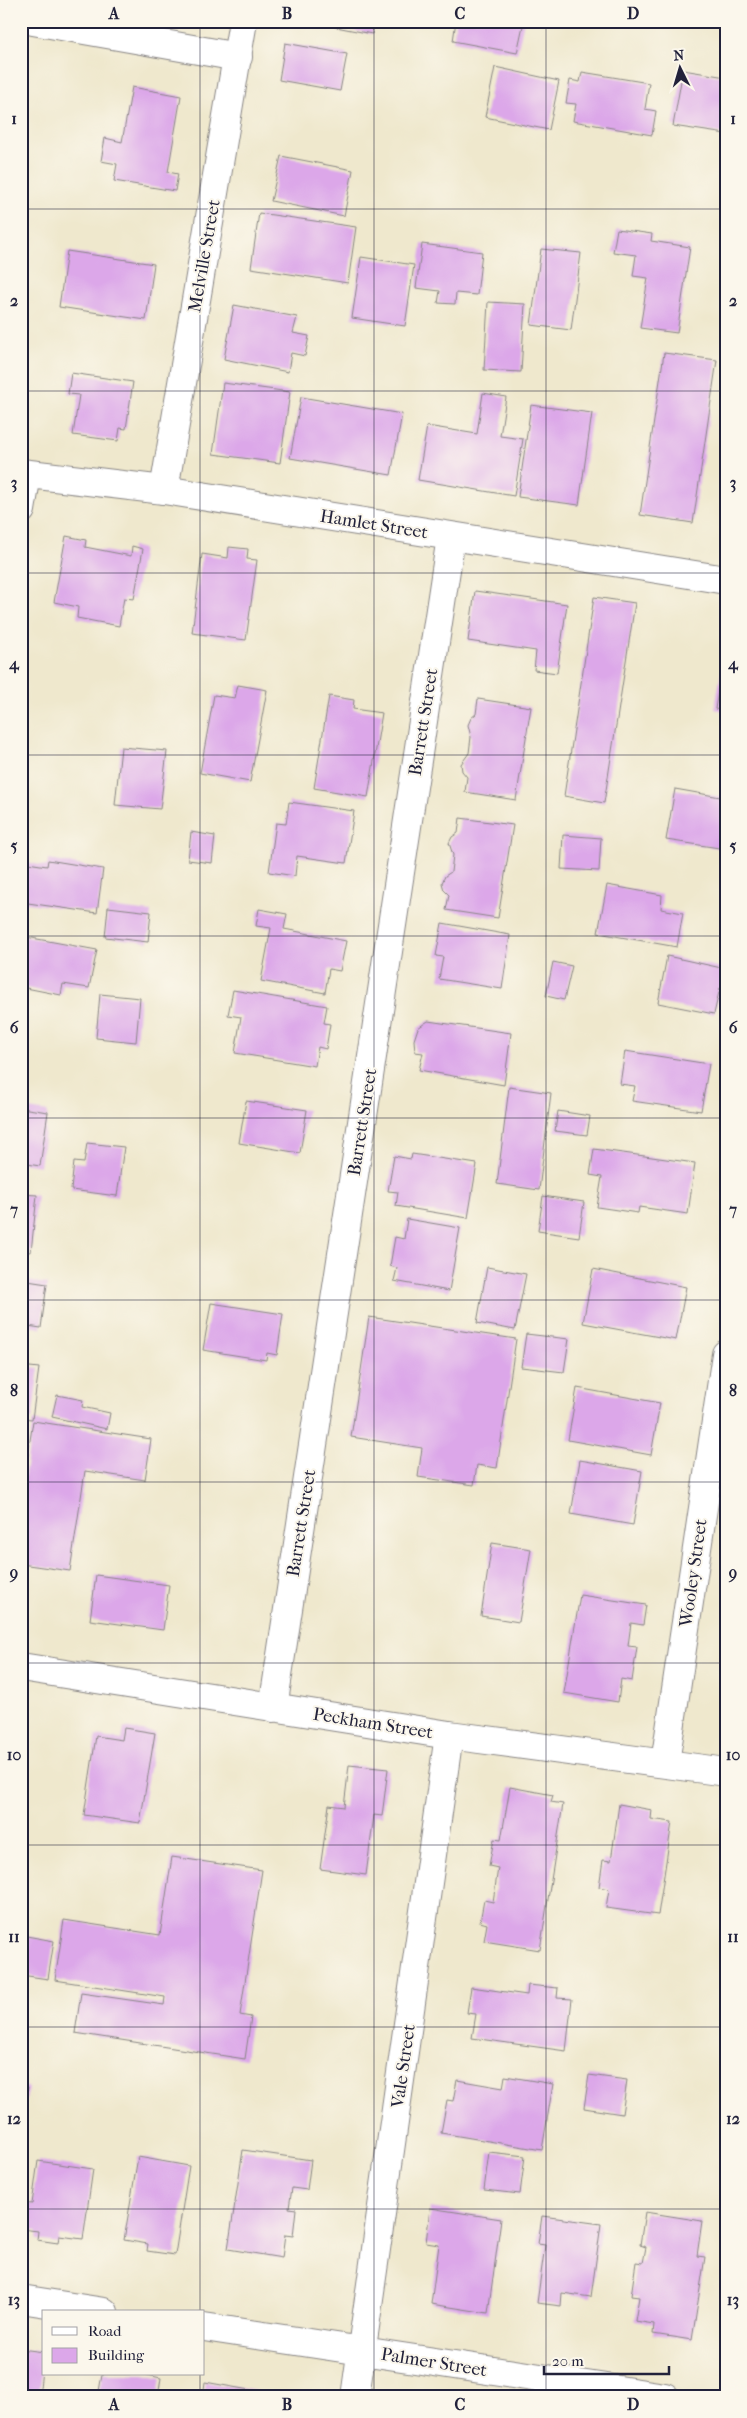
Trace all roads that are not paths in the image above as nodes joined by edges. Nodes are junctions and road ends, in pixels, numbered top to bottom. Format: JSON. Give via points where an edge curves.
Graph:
{"nodes":[{"id":1,"x":33,"y":21,"type":"edge"},
{"id":2,"x":243,"y":21,"type":"edge"},
{"id":3,"x":238,"y":57,"type":"junction"},
{"id":4,"x":24,"y":473,"type":"edge"},
{"id":5,"x":164,"y":490,"type":"junction"},
{"id":6,"x":21,"y":510,"type":"edge"},
{"id":7,"x":451,"y":537,"type":"junction"},
{"id":8,"x":726,"y":580,"type":"edge"},
{"id":9,"x":726,"y":1354,"type":"edge"},
{"id":10,"x":21,"y":1667,"type":"edge"},
{"id":11,"x":273,"y":1708,"type":"junction"},
{"id":12,"x":450,"y":1735,"type":"junction"},
{"id":13,"x":665,"y":1763,"type":"junction"},
{"id":14,"x":726,"y":1772,"type":"edge"},
{"id":15,"x":21,"y":2299,"type":"edge"},
{"id":16,"x":91,"y":2310,"type":"edge"},
{"id":17,"x":205,"y":2327,"type":"edge"},
{"id":18,"x":362,"y":2351,"type":"junction"},
{"id":19,"x":355,"y":2397,"type":"edge"},
{"id":20,"x":665,"y":2397,"type":"edge"}],
"edges":[{"from":1,"to":3,"type":"street"},
{"from":2,"to":3,"type":"street","name":"Melville Street"},
{"from":3,"to":5,"type":"street","name":"Melville Street"},
{"from":4,"to":5,"type":"street","name":"Hamlet Street"},
{"from":4,"to":6,"type":"street"},
{"from":5,"to":7,"type":"street","name":"Hamlet Street"},
{"from":7,"to":8,"type":"street","name":"Hamlet Street"},
{"from":7,"to":11,"type":"street","name":"Barrett Street"},
{"from":9,"to":13,"type":"street","name":"Wooley Street"},
{"from":10,"to":11,"type":"street","name":"Peckham Street"},
{"from":11,"to":12,"type":"street","name":"Peckham Street"},
{"from":12,"to":13,"type":"street","name":"Peckham Street"},
{"from":12,"to":18,"type":"street","name":"Vale Street"},
{"from":13,"to":14,"type":"street","name":"Peckham Street"},
{"from":15,"to":16,"type":"street"},
{"from":17,"to":18,"type":"street","name":"Palmer Street"},
{"from":18,"to":19,"type":"street","name":"Vale Street"},
{"from":18,"to":20,"type":"street","name":"Palmer Street"}]}
